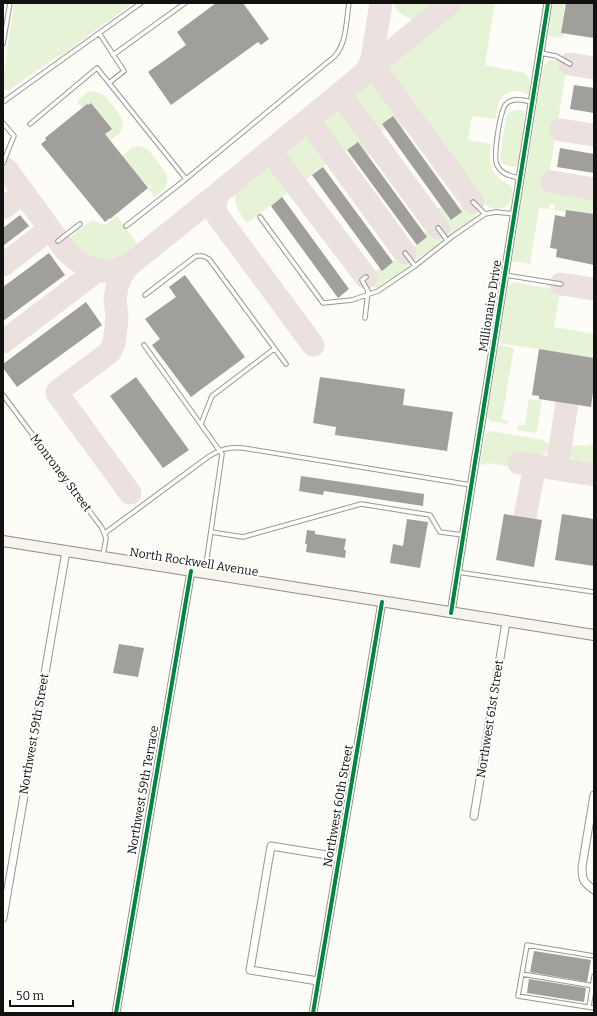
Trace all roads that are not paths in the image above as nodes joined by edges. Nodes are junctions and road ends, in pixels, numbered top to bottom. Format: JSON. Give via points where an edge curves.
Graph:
{"nodes":[{"id":1,"x":10,"y":3,"type":"edge"},
{"id":2,"x":141,"y":3,"type":"edge"},
{"id":3,"x":184,"y":3,"type":"edge"},
{"id":4,"x":349,"y":3,"type":"edge"},
{"id":5,"x":548,"y":3,"type":"edge"},
{"id":6,"x":99,"y":33,"type":"junction"},
{"id":7,"x":3,"y":44,"type":"edge"},
{"id":8,"x":540,"y":53,"type":"junction"},
{"id":9,"x":113,"y":55,"type":"junction"},
{"id":10,"x":570,"y":64,"type":"dead end"},
{"id":11,"x":108,"y":83,"type":"junction"},
{"id":12,"x":3,"y":102,"type":"edge"},
{"id":13,"x":532,"y":102,"type":"junction"},
{"id":14,"x":3,"y":123,"type":"edge"},
{"id":15,"x":30,"y":124,"type":"dead end"},
{"id":16,"x":3,"y":163,"type":"edge"},
{"id":17,"x":520,"y":178,"type":"junction"},
{"id":18,"x":186,"y":179,"type":"junction"},
{"id":19,"x":473,"y":202,"type":"dead end"},
{"id":20,"x":485,"y":214,"type":"junction"},
{"id":21,"x":514,"y":214,"type":"junction"},
{"id":22,"x":260,"y":216,"type":"dead end"},
{"id":23,"x":80,"y":224,"type":"dead end"},
{"id":24,"x":126,"y":226,"type":"dead end"},
{"id":25,"x":438,"y":228,"type":"dead end"},
{"id":26,"x":58,"y":240,"type":"dead end"},
{"id":27,"x":447,"y":240,"type":"junction"},
{"id":28,"x":405,"y":253,"type":"dead end"},
{"id":29,"x":415,"y":266,"type":"junction"},
{"id":30,"x":505,"y":275,"type":"junction"},
{"id":31,"x":366,"y":277,"type":"dead end"},
{"id":32,"x":561,"y":284,"type":"dead end"},
{"id":33,"x":145,"y":295,"type":"dead end"},
{"id":34,"x":367,"y":295,"type":"junction"},
{"id":35,"x":365,"y":318,"type":"dead end"},
{"id":36,"x":144,"y":345,"type":"dead end"},
{"id":37,"x":274,"y":349,"type":"junction"},
{"id":38,"x":286,"y":364,"type":"dead end"},
{"id":39,"x":3,"y":395,"type":"edge"},
{"id":40,"x":201,"y":424,"type":"junction"},
{"id":41,"x":220,"y":450,"type":"junction"},
{"id":42,"x":471,"y":485,"type":"junction"},
{"id":43,"x":211,"y":532,"type":"junction"},
{"id":44,"x":105,"y":533,"type":"junction"},
{"id":45,"x":463,"y":535,"type":"junction"},
{"id":46,"x":3,"y":541,"type":"edge"},
{"id":47,"x":66,"y":551,"type":"junction"},
{"id":48,"x":103,"y":557,"type":"junction"},
{"id":49,"x":191,"y":571,"type":"junction"},
{"id":50,"x":457,"y":572,"type":"junction"},
{"id":51,"x":205,"y":574,"type":"junction"},
{"id":52,"x":594,"y":592,"type":"edge"},
{"id":53,"x":382,"y":602,"type":"junction"},
{"id":54,"x":451,"y":613,"type":"junction"},
{"id":55,"x":506,"y":622,"type":"junction"},
{"id":56,"x":594,"y":635,"type":"edge"},
{"id":57,"x":594,"y":795,"type":"edge"},
{"id":58,"x":474,"y":816,"type":"dead end"},
{"id":59,"x":339,"y":857,"type":"junction"},
{"id":60,"x":594,"y":890,"type":"edge"},
{"id":61,"x":3,"y":918,"type":"edge"},
{"id":62,"x":594,"y":956,"type":"edge"},
{"id":63,"x":522,"y":974,"type":"junction"},
{"id":64,"x":594,"y":976,"type":"edge"},
{"id":65,"x":318,"y":981,"type":"junction"},
{"id":66,"x":593,"y":986,"type":"edge"},
{"id":67,"x":589,"y":1007,"type":"junction"},
{"id":68,"x":594,"y":1008,"type":"edge"},
{"id":69,"x":116,"y":1013,"type":"edge"},
{"id":70,"x":313,"y":1013,"type":"edge"}],
"edges":[{"from":1,"to":7,"type":"lane"},
{"from":2,"to":6,"type":"lane"},
{"from":3,"to":9,"type":"lane"},
{"from":4,"to":18,"type":"lane","via":[[343,43],[335,56]]},
{"from":5,"to":8,"type":"street","name":"Millionaire Drive"},
{"from":6,"to":9,"type":"lane"},
{"from":6,"to":12,"type":"lane"},
{"from":8,"to":10,"type":"lane","via":[[556,56]]},
{"from":8,"to":13,"type":"street","name":"Millionaire Drive"},
{"from":9,"to":11,"type":"lane","via":[[124,71]]},
{"from":11,"to":15,"type":"lane","via":[[97,68]]},
{"from":11,"to":18,"type":"lane"},
{"from":13,"to":17,"type":"street","name":"Millionaire Drive"},
{"from":13,"to":17,"type":"lane","via":[[517,100],[505,105],[495,153],[496,164],[501,171],[508,176]]},
{"from":14,"to":16,"type":"lane","via":[[14,136]]},
{"from":17,"to":21,"type":"street","name":"Millionaire Drive"},
{"from":18,"to":24,"type":"lane"},
{"from":19,"to":20,"type":"lane"},
{"from":20,"to":21,"type":"lane"},
{"from":20,"to":27,"type":"lane"},
{"from":21,"to":30,"type":"street","name":"Millionaire Drive"},
{"from":22,"to":34,"type":"lane","via":[[322,303],[352,300]]},
{"from":23,"to":26,"type":"lane"},
{"from":25,"to":27,"type":"lane"},
{"from":27,"to":29,"type":"lane"},
{"from":28,"to":29,"type":"lane"},
{"from":29,"to":34,"type":"lane","via":[[378,292]]},
{"from":30,"to":32,"type":"lane"},
{"from":30,"to":42,"type":"street","name":"Millionaire Drive"},
{"from":31,"to":34,"type":"lane","via":[[362,280],[368,291]]},
{"from":33,"to":37,"type":"lane","via":[[196,256],[203,256],[209,259]]},
{"from":34,"to":35,"type":"lane"},
{"from":36,"to":40,"type":"lane"},
{"from":37,"to":38,"type":"lane"},
{"from":37,"to":40,"type":"lane","via":[[212,396]]},
{"from":39,"to":44,"type":"lane","name":"Monroney Street"},
{"from":40,"to":41,"type":"lane"},
{"from":41,"to":42,"type":"lane","via":[[243,448]]},
{"from":41,"to":43,"type":"lane","via":[[222,459]]},
{"from":41,"to":44,"type":"lane"},
{"from":42,"to":45,"type":"street","name":"Millionaire Drive"},
{"from":43,"to":45,"type":"lane","via":[[243,537],[361,504],[430,515],[440,532]]},
{"from":43,"to":51,"type":"lane"},
{"from":44,"to":48,"type":"lane"},
{"from":45,"to":50,"type":"street","name":"Millionaire Drive"},
{"from":46,"to":47,"type":"main road","name":"North Rockwell Avenue"},
{"from":47,"to":48,"type":"main road","name":"North Rockwell Avenue"},
{"from":47,"to":61,"type":"street","name":"Northwest 59th Street"},
{"from":48,"to":49,"type":"main road","name":"North Rockwell Avenue"},
{"from":49,"to":51,"type":"main road","name":"North Rockwell Avenue"},
{"from":49,"to":69,"type":"street","name":"Northwest 59th Terrace"},
{"from":50,"to":52,"type":"lane"},
{"from":50,"to":54,"type":"street","name":"Millionaire Drive"},
{"from":51,"to":53,"type":"main road","name":"North Rockwell Avenue"},
{"from":53,"to":54,"type":"main road","name":"North Rockwell Avenue"},
{"from":53,"to":59,"type":"street","name":"Northwest 60th Street"},
{"from":54,"to":55,"type":"main road","name":"North Rockwell Avenue"},
{"from":55,"to":56,"type":"main road","name":"North Rockwell Avenue"},
{"from":55,"to":58,"type":"street","name":"Northwest 61st Street"},
{"from":57,"to":60,"type":"street","via":[[582,867],[584,883]]},
{"from":59,"to":65,"type":"street","name":"Northwest 60th Street"},
{"from":59,"to":65,"type":"street","via":[[271,846],[250,970]]},
{"from":62,"to":63,"type":"lane","via":[[527,945]]},
{"from":63,"to":66,"type":"lane"},
{"from":63,"to":67,"type":"lane","via":[[518,996]]},
{"from":64,"to":66,"type":"lane"},
{"from":65,"to":70,"type":"street","name":"Northwest 60th Street"},
{"from":66,"to":67,"type":"lane"},
{"from":67,"to":68,"type":"lane"}]}
